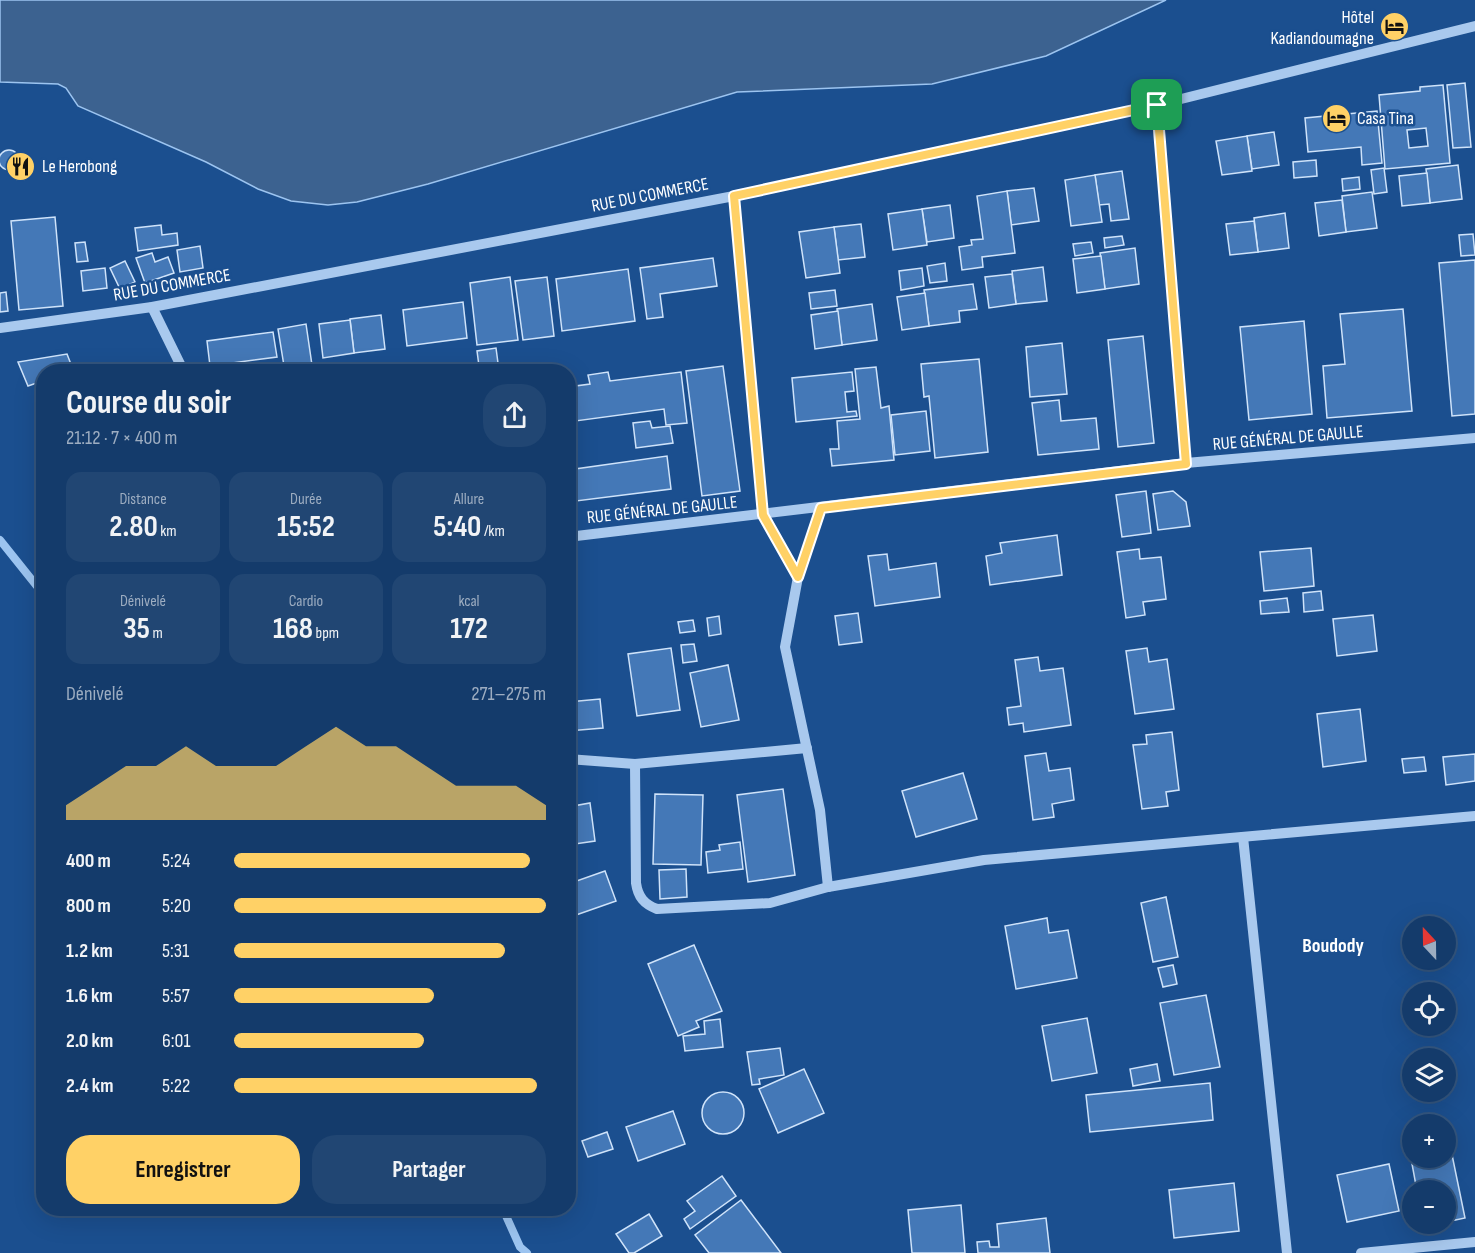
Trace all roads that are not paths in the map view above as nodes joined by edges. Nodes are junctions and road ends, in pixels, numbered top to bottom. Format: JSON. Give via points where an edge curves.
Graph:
{"nodes":[{"id":1,"x":1475,"y":26,"type":"edge"},
{"id":2,"x":1157,"y":105,"type":"junction"},
{"id":3,"x":734,"y":196,"type":"junction"},
{"id":4,"x":152,"y":307,"type":"junction"},
{"id":5,"x":0,"y":328,"type":"edge"},
{"id":6,"x":180,"y":364,"type":"edge"},
{"id":7,"x":1475,"y":438,"type":"edge"},
{"id":8,"x":1186,"y":464,"type":"junction"},
{"id":9,"x":821,"y":508,"type":"junction"},
{"id":10,"x":763,"y":515,"type":"junction"},
{"id":11,"x":576,"y":536,"type":"edge"},
{"id":12,"x":798,"y":577,"type":"junction"},
{"id":13,"x":807,"y":748,"type":"junction"},
{"id":14,"x":576,"y":760,"type":"edge"},
{"id":15,"x":635,"y":764,"type":"junction"},
{"id":16,"x":1475,"y":816,"type":"edge"},
{"id":17,"x":1243,"y":837,"type":"junction"},
{"id":18,"x":828,"y":887,"type":"junction"},
{"id":19,"x":1475,"y":1242,"type":"edge"},
{"id":20,"x":1287,"y":1253,"type":"edge"},
{"id":21,"x":1361,"y":1253,"type":"edge"}],
"edges":[{"from":1,"to":2,"type":"street","name":"RUE DU COMMERCE"},
{"from":2,"to":3,"type":"street","name":"RUE DU COMMERCE"},
{"from":2,"to":8,"type":"street"},
{"from":3,"to":4,"type":"street","name":"RUE DU COMMERCE"},
{"from":3,"to":10,"type":"street"},
{"from":4,"to":5,"type":"street","name":"RUE DU COMMERCE"},
{"from":4,"to":6,"type":"street"},
{"from":7,"to":8,"type":"street","name":"RUE GÉNÉRAL DE GAULLE"},
{"from":8,"to":9,"type":"street","name":"RUE GÉNÉRAL DE GAULLE"},
{"from":9,"to":10,"type":"street","name":"RUE GÉNÉRAL DE GAULLE"},
{"from":9,"to":12,"type":"street"},
{"from":10,"to":11,"type":"street","name":"RUE GÉNÉRAL DE GAULLE"},
{"from":10,"to":12,"type":"street"},
{"from":12,"to":13,"type":"street","via":[[785,647]]},
{"from":13,"to":15,"type":"street"},
{"from":13,"to":18,"type":"street","via":[[820,810]]},
{"from":14,"to":15,"type":"street"},
{"from":15,"to":18,"type":"street","via":[[636,883],[637,892],[648,906],[657,909],[770,903]]},
{"from":16,"to":17,"type":"street"},
{"from":17,"to":18,"type":"street","via":[[984,860]]},
{"from":17,"to":20,"type":"street"},
{"from":19,"to":21,"type":"street"}]}
